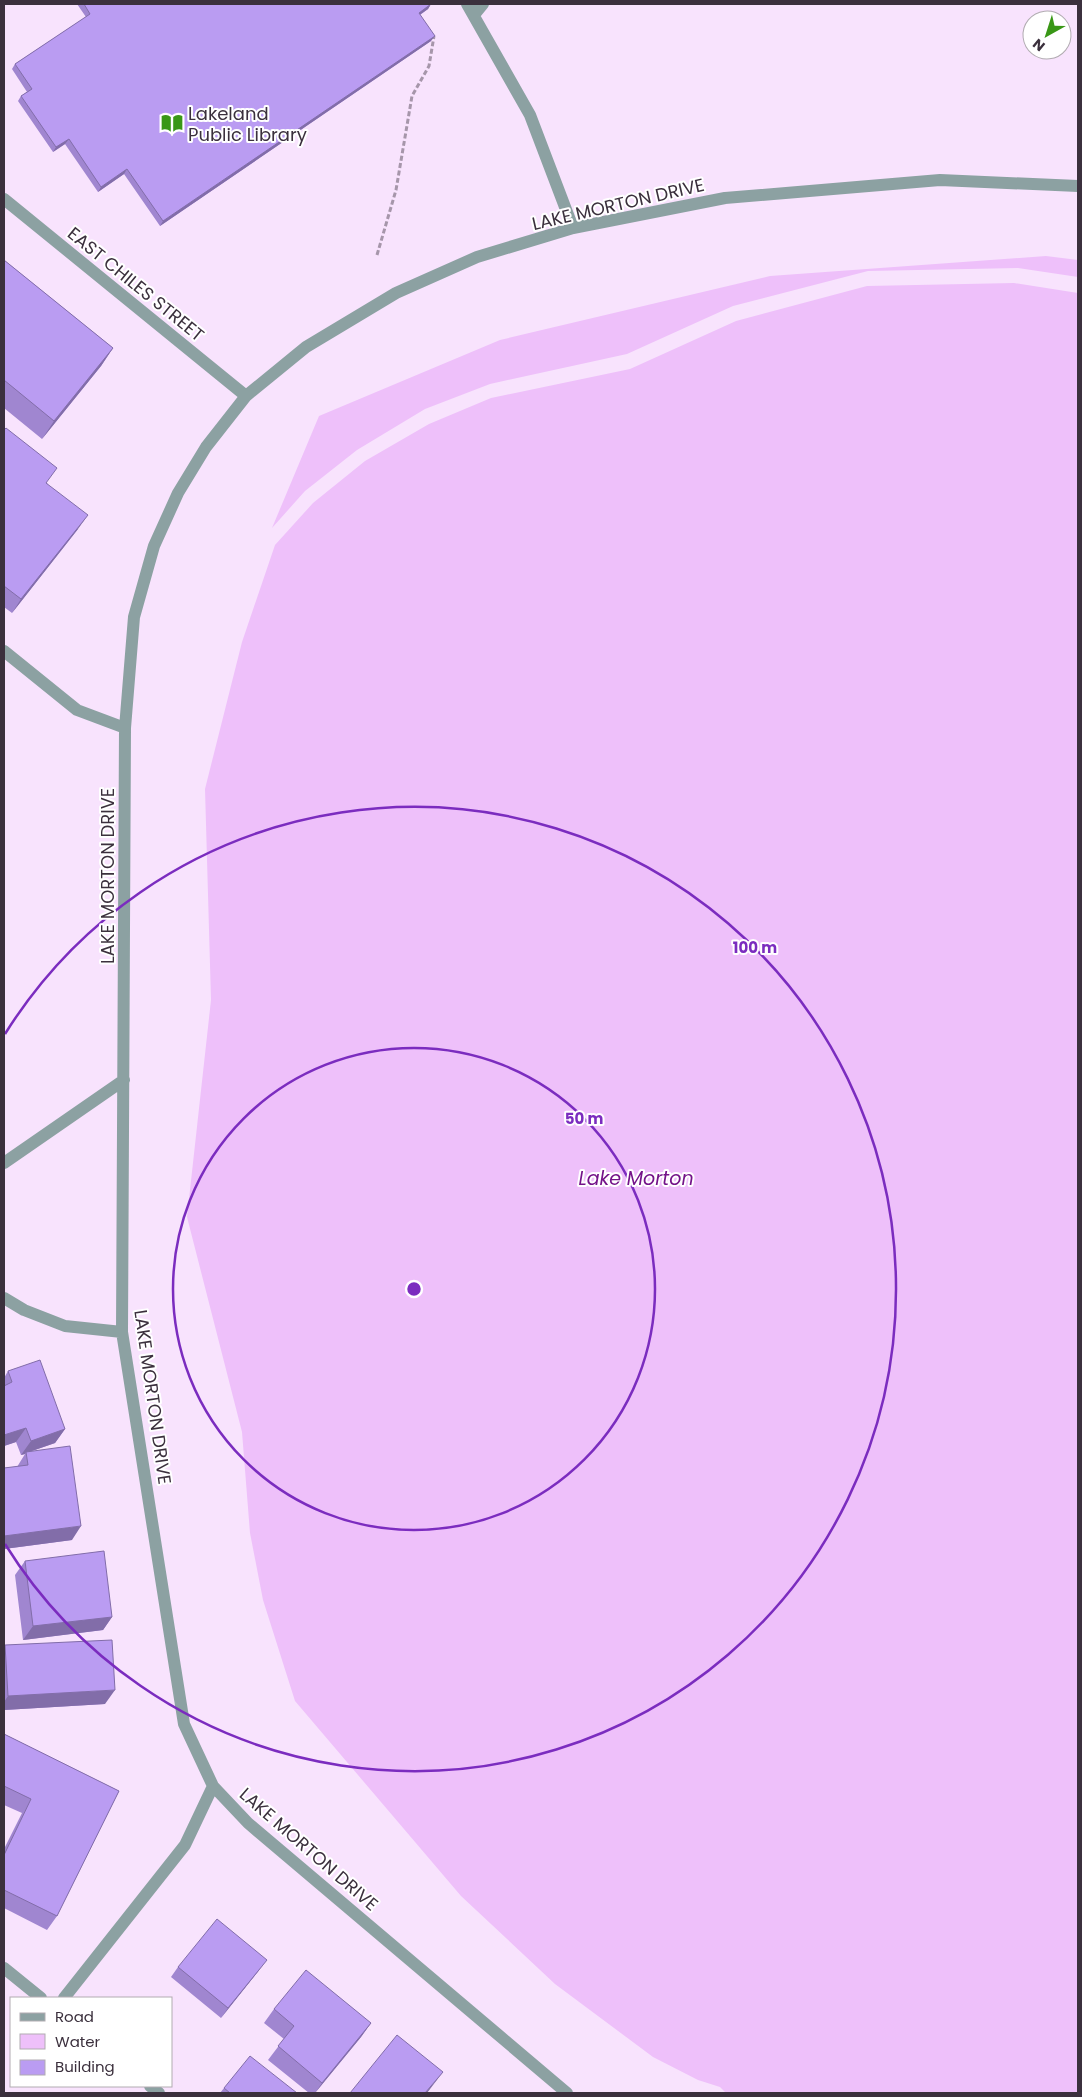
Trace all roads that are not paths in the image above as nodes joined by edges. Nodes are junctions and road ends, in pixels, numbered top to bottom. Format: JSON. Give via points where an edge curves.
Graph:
{"nodes":[{"id":1,"x":467,"y":4,"type":"edge"},
{"id":2,"x":483,"y":4,"type":"edge"},
{"id":3,"x":474,"y":15,"type":"junction"},
{"id":4,"x":1078,"y":186,"type":"edge"},
{"id":5,"x":4,"y":199,"type":"edge"},
{"id":6,"x":573,"y":228,"type":"junction"},
{"id":7,"x":246,"y":396,"type":"junction"},
{"id":8,"x":4,"y":651,"type":"edge"},
{"id":9,"x":125,"y":728,"type":"junction"},
{"id":10,"x":124,"y":1080,"type":"junction"},
{"id":11,"x":4,"y":1163,"type":"edge"},
{"id":12,"x":4,"y":1298,"type":"edge"},
{"id":13,"x":122,"y":1332,"type":"junction"},
{"id":14,"x":213,"y":1786,"type":"junction"},
{"id":15,"x":4,"y":1968,"type":"edge"},
{"id":16,"x":40,"y":1997,"type":"edge"},
{"id":17,"x":65,"y":1997,"type":"edge"},
{"id":18,"x":567,"y":2093,"type":"edge"}],
"edges":[{"from":1,"to":3,"type":"street"},
{"from":2,"to":3,"type":"street"},
{"from":3,"to":6,"type":"street","via":[[530,114]]},
{"from":4,"to":6,"type":"street","name":"LAKE MORTON DRIVE","via":[[940,180],[851,186],[726,198]]},
{"from":5,"to":7,"type":"street","name":"EAST CHILES STREET"},
{"from":6,"to":7,"type":"street","name":"LAKE MORTON DRIVE","via":[[477,257],[396,293],[306,347]]},
{"from":7,"to":9,"type":"street","name":"LAKE MORTON DRIVE","via":[[206,448],[183,485],[154,546],[134,617]]},
{"from":8,"to":9,"type":"street","via":[[77,710]]},
{"from":9,"to":10,"type":"street","name":"LAKE MORTON DRIVE"},
{"from":10,"to":11,"type":"street"},
{"from":10,"to":13,"type":"street","name":"LAKE MORTON DRIVE"},
{"from":12,"to":13,"type":"street","via":[[24,1310],[66,1326]]},
{"from":13,"to":14,"type":"street","name":"LAKE MORTON DRIVE","via":[[184,1724]]},
{"from":14,"to":17,"type":"street","via":[[185,1845]]},
{"from":14,"to":18,"type":"street","name":"LAKE MORTON DRIVE","via":[[248,1823]]},
{"from":15,"to":16,"type":"street"}]}
